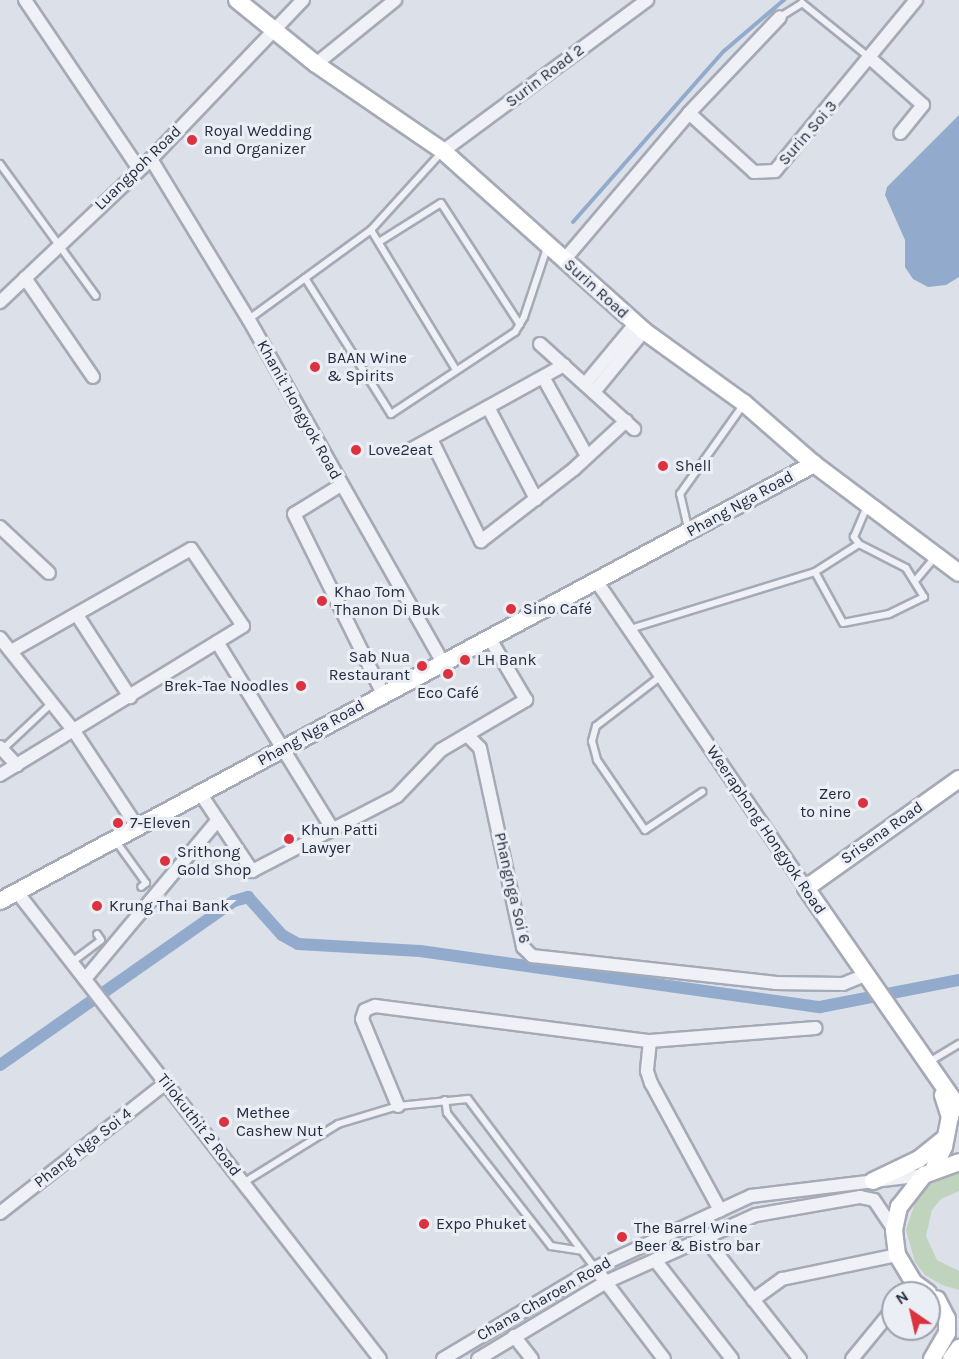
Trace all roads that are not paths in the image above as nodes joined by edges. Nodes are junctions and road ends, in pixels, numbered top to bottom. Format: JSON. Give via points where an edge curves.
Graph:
{"nodes":[{"id":1,"x":25,"y":0,"type":"edge"},
{"id":2,"x":237,"y":0,"type":"edge"},
{"id":3,"x":303,"y":0,"type":"edge"},
{"id":4,"x":394,"y":0,"type":"edge"},
{"id":5,"x":647,"y":0,"type":"edge"},
{"id":6,"x":916,"y":0,"type":"edge"},
{"id":7,"x":780,"y":17,"type":"joint"},
{"id":8,"x":272,"y":29,"type":"junction"},
{"id":9,"x":871,"y":59,"type":"junction"},
{"id":10,"x":316,"y":64,"type":"junction"},
{"id":11,"x":689,"y":113,"type":"junction"},
{"id":12,"x":900,"y":133,"type":"dead end"},
{"id":13,"x":443,"y":151,"type":"junction"},
{"id":14,"x":151,"y":159,"type":"junction"},
{"id":15,"x":0,"y":164,"type":"edge"},
{"id":16,"x":139,"y":169,"type":"junction"},
{"id":17,"x":371,"y":230,"type":"junction"},
{"id":18,"x":379,"y":242,"type":"junction"},
{"id":19,"x":548,"y":244,"type":"junction"},
{"id":20,"x":57,"y":246,"type":"junction"},
{"id":21,"x":564,"y":260,"type":"junction"},
{"id":22,"x":25,"y":278,"type":"junction"},
{"id":23,"x":305,"y":279,"type":"junction"},
{"id":24,"x":96,"y":296,"type":"dead end"},
{"id":25,"x":0,"y":302,"type":"edge"},
{"id":26,"x":249,"y":320,"type":"junction"},
{"id":27,"x":520,"y":324,"type":"junction"},
{"id":28,"x":640,"y":327,"type":"junction"},
{"id":29,"x":540,"y":344,"type":"dead end"},
{"id":30,"x":564,"y":365,"type":"junction"},
{"id":31,"x":456,"y":370,"type":"junction"},
{"id":32,"x":93,"y":377,"type":"dead end"},
{"id":33,"x":543,"y":377,"type":"junction"},
{"id":34,"x":590,"y":388,"type":"junction"},
{"id":35,"x":744,"y":403,"type":"junction"},
{"id":36,"x":488,"y":407,"type":"junction"},
{"id":37,"x":431,"y":439,"type":"junction"},
{"id":38,"x":410,"y":450,"type":"dead end"},
{"id":39,"x":587,"y":456,"type":"junction"},
{"id":40,"x":814,"y":464,"type":"junction"},
{"id":41,"x":341,"y":485,"type":"junction"},
{"id":42,"x":536,"y":499,"type":"junction"},
{"id":43,"x":868,"y":505,"type":"junction"},
{"id":44,"x":0,"y":527,"type":"edge"},
{"id":45,"x":689,"y":532,"type":"junction"},
{"id":46,"x":859,"y":544,"type":"junction"},
{"id":47,"x":936,"y":556,"type":"junction"},
{"id":48,"x":815,"y":572,"type":"junction"},
{"id":49,"x":49,"y":573,"type":"dead end"},
{"id":50,"x":959,"y":573,"type":"edge"},
{"id":51,"x":915,"y":581,"type":"junction"},
{"id":52,"x":597,"y":582,"type":"junction"},
{"id":53,"x":77,"y":615,"type":"junction"},
{"id":54,"x":629,"y":629,"type":"junction"},
{"id":55,"x":0,"y":638,"type":"edge"},
{"id":56,"x":490,"y":639,"type":"junction"},
{"id":57,"x":217,"y":642,"type":"junction"},
{"id":58,"x":13,"y":650,"type":"junction"},
{"id":59,"x":444,"y":664,"type":"junction"},
{"id":60,"x":661,"y":676,"type":"junction"},
{"id":61,"x":383,"y":694,"type":"junction"},
{"id":62,"x":130,"y":697,"type":"junction"},
{"id":63,"x":52,"y":702,"type":"junction"},
{"id":64,"x":74,"y":731,"type":"junction"},
{"id":65,"x":467,"y":735,"type":"junction"},
{"id":66,"x":1,"y":748,"type":"edge"},
{"id":67,"x":284,"y":748,"type":"junction"},
{"id":68,"x":17,"y":765,"type":"junction"},
{"id":69,"x":0,"y":776,"type":"edge"},
{"id":70,"x":959,"y":779,"type":"edge"},
{"id":71,"x":702,"y":792,"type":"dead end"},
{"id":72,"x":200,"y":793,"type":"junction"},
{"id":73,"x":217,"y":821,"type":"junction"},
{"id":74,"x":136,"y":825,"type":"junction"},
{"id":75,"x":333,"y":830,"type":"junction"},
{"id":76,"x":113,"y":838,"type":"junction"},
{"id":77,"x":141,"y":887,"type":"dead end"},
{"id":78,"x":806,"y":888,"type":"junction"},
{"id":79,"x":17,"y":892,"type":"junction"},
{"id":80,"x":0,"y":901,"type":"edge"},
{"id":81,"x":97,"y":934,"type":"dead end"},
{"id":82,"x":72,"y":962,"type":"junction"},
{"id":83,"x":867,"y":978,"type":"junction"},
{"id":84,"x":89,"y":984,"type":"junction"},
{"id":85,"x":816,"y":1028,"type":"dead end"},
{"id":86,"x":650,"y":1041,"type":"junction"},
{"id":87,"x":959,"y":1044,"type":"edge"},
{"id":88,"x":926,"y":1064,"type":"junction"},
{"id":89,"x":935,"y":1079,"type":"junction"},
{"id":90,"x":166,"y":1083,"type":"junction"},
{"id":91,"x":445,"y":1100,"type":"junction"},
{"id":92,"x":398,"y":1106,"type":"junction"},
{"id":93,"x":959,"y":1108,"type":"edge"},
{"id":94,"x":947,"y":1136,"type":"junction"},
{"id":95,"x":959,"y":1162,"type":"edge"},
{"id":96,"x":929,"y":1171,"type":"junction"},
{"id":97,"x":873,"y":1181,"type":"junction"},
{"id":98,"x":243,"y":1183,"type":"junction"},
{"id":99,"x":720,"y":1210,"type":"junction"},
{"id":100,"x":0,"y":1214,"type":"edge"},
{"id":101,"x":894,"y":1230,"type":"junction"},
{"id":102,"x":705,"y":1238,"type":"junction"},
{"id":103,"x":582,"y":1251,"type":"junction"},
{"id":104,"x":897,"y":1255,"type":"junction"},
{"id":105,"x":655,"y":1260,"type":"junction"},
{"id":106,"x":595,"y":1268,"type":"junction"},
{"id":107,"x":907,"y":1281,"type":"edge"},
{"id":108,"x":606,"y":1282,"type":"junction"},
{"id":109,"x":941,"y":1298,"type":"edge"},
{"id":110,"x":753,"y":1300,"type":"junction"},
{"id":111,"x":959,"y":1304,"type":"edge"},
{"id":112,"x":941,"y":1311,"type":"edge"},
{"id":113,"x":881,"y":1323,"type":"edge"},
{"id":114,"x":514,"y":1336,"type":"junction"},
{"id":115,"x":959,"y":1348,"type":"edge"},
{"id":116,"x":380,"y":1359,"type":"edge"},
{"id":117,"x":443,"y":1359,"type":"edge"},
{"id":118,"x":478,"y":1359,"type":"edge"},
{"id":119,"x":532,"y":1359,"type":"edge"},
{"id":120,"x":663,"y":1359,"type":"edge"},
{"id":121,"x":732,"y":1359,"type":"edge"},
{"id":122,"x":800,"y":1359,"type":"edge"},
{"id":123,"x":852,"y":1359,"type":"edge"},
{"id":124,"x":932,"y":1359,"type":"edge"},
{"id":125,"x":951,"y":1359,"type":"edge"}],
"edges":[{"from":1,"to":16,"type":"street"},
{"from":2,"to":8,"type":"street","name":"Surin Road"},
{"from":3,"to":8,"type":"street","name":"Luangpoh Road"},
{"from":4,"to":10,"type":"street"},
{"from":5,"to":13,"type":"street","name":"Surin Road 2"},
{"from":6,"to":9,"type":"street","name":"Surin Soi 3"},
{"from":7,"to":9,"type":"lane","via":[[802,3]]},
{"from":7,"to":11,"type":"street"},
{"from":8,"to":10,"type":"street","name":"Surin Road"},
{"from":8,"to":14,"type":"street","name":"Luangpoh Road"},
{"from":9,"to":11,"type":"street","name":"Surin Soi 3","via":[[775,171],[754,172]]},
{"from":9,"to":12,"type":"street","via":[[923,105]]},
{"from":10,"to":13,"type":"street","name":"Surin Road"},
{"from":11,"to":21,"type":"street"},
{"from":13,"to":17,"type":"lane"},
{"from":13,"to":19,"type":"street","name":"Surin Road"},
{"from":14,"to":16,"type":"street","name":"Luangpoh Road"},
{"from":14,"to":26,"type":"street","name":"Khanit Hongyok Road"},
{"from":15,"to":20,"type":"lane"},
{"from":16,"to":20,"type":"street","name":"Luangpoh Road"},
{"from":17,"to":18,"type":"lane"},
{"from":17,"to":23,"type":"lane"},
{"from":18,"to":27,"type":"lane","via":[[441,203]]},
{"from":18,"to":31,"type":"lane"},
{"from":19,"to":21,"type":"street","name":"Surin Road"},
{"from":19,"to":27,"type":"lane"},
{"from":20,"to":22,"type":"street","name":"Luangpoh Road"},
{"from":20,"to":24,"type":"lane"},
{"from":21,"to":28,"type":"street","name":"Surin Road"},
{"from":22,"to":25,"type":"street","name":"Luangpoh Road"},
{"from":22,"to":32,"type":"street"},
{"from":23,"to":26,"type":"lane"},
{"from":23,"to":31,"type":"lane","via":[[391,414]]},
{"from":26,"to":41,"type":"street","name":"Khanit Hongyok Road"},
{"from":27,"to":31,"type":"lane","via":[[515,332]]},
{"from":28,"to":34,"type":"street"},
{"from":28,"to":35,"type":"street","name":"Surin Road"},
{"from":29,"to":30,"type":"street"},
{"from":30,"to":33,"type":"street"},
{"from":30,"to":34,"type":"street"},
{"from":33,"to":36,"type":"street"},
{"from":33,"to":39,"type":"street"},
{"from":34,"to":39,"type":"street","via":[[630,425]]},
{"from":35,"to":40,"type":"street","name":"Surin Road"},
{"from":35,"to":45,"type":"lane","via":[[680,494]]},
{"from":36,"to":37,"type":"street"},
{"from":36,"to":42,"type":"street"},
{"from":37,"to":38,"type":"street"},
{"from":37,"to":42,"type":"street","via":[[481,541]]},
{"from":39,"to":42,"type":"street"},
{"from":40,"to":43,"type":"street","name":"Surin Road"},
{"from":40,"to":45,"type":"street","name":"Phang Nga Road"},
{"from":41,"to":59,"type":"street","name":"Khanit Hongyok Road"},
{"from":41,"to":61,"type":"street","via":[[294,514]]},
{"from":43,"to":46,"type":"lane","via":[[854,537]]},
{"from":43,"to":47,"type":"street","name":"Surin Road"},
{"from":44,"to":49,"type":"street"},
{"from":45,"to":52,"type":"street","name":"Phang Nga Road"},
{"from":46,"to":48,"type":"lane"},
{"from":46,"to":51,"type":"lane","via":[[894,559]]},
{"from":47,"to":50,"type":"street","name":"Surin Road"},
{"from":47,"to":51,"type":"lane"},
{"from":48,"to":51,"type":"lane","via":[[843,623],[889,614],[924,597]]},
{"from":48,"to":54,"type":"lane"},
{"from":52,"to":54,"type":"street","name":"Weeraphong Hongyok Road"},
{"from":52,"to":56,"type":"street","name":"Phang Nga Road"},
{"from":53,"to":57,"type":"street","via":[[190,549],[243,626]]},
{"from":53,"to":58,"type":"street"},
{"from":53,"to":62,"type":"street"},
{"from":54,"to":60,"type":"street","name":"Weeraphong Hongyok Road"},
{"from":55,"to":58,"type":"street"},
{"from":56,"to":59,"type":"street","name":"Phang Nga Road"},
{"from":56,"to":65,"type":"street","via":[[526,700]]},
{"from":57,"to":62,"type":"street"},
{"from":57,"to":67,"type":"street"},
{"from":58,"to":63,"type":"street"},
{"from":59,"to":61,"type":"street","name":"Phang Nga Road"},
{"from":60,"to":71,"type":"lane","via":[[596,726],[592,741],[597,760],[645,830]]},
{"from":60,"to":78,"type":"street","name":"Weeraphong Hongyok Road"},
{"from":61,"to":67,"type":"street","name":"Phang Nga Road"},
{"from":62,"to":64,"type":"street"},
{"from":63,"to":64,"type":"street"},
{"from":63,"to":66,"type":"lane"},
{"from":64,"to":68,"type":"street"},
{"from":64,"to":74,"type":"street"},
{"from":65,"to":75,"type":"street","via":[[441,750],[397,796]]},
{"from":65,"to":83,"type":"street","name":"Phangnga Soi 6","via":[[480,748],[523,947],[532,956],[775,983],[843,984]]},
{"from":66,"to":68,"type":"street"},
{"from":67,"to":72,"type":"street","name":"Phang Nga Road"},
{"from":67,"to":75,"type":"street"},
{"from":68,"to":69,"type":"street"},
{"from":70,"to":78,"type":"street","name":"Srisena Road"},
{"from":72,"to":73,"type":"street"},
{"from":72,"to":74,"type":"street","name":"Phang Nga Road"},
{"from":73,"to":75,"type":"street","via":[[252,871]]},
{"from":73,"to":84,"type":"street"},
{"from":74,"to":76,"type":"street","name":"Phang Nga Road"},
{"from":76,"to":77,"type":"lane","via":[[146,883]]},
{"from":76,"to":79,"type":"street","name":"Phang Nga Road"},
{"from":78,"to":83,"type":"street","name":"Weeraphong Hongyok Road"},
{"from":79,"to":80,"type":"street","name":"Phang Nga Road"},
{"from":79,"to":82,"type":"street","name":"Tilokuthit 2 Road"},
{"from":81,"to":82,"type":"lane","via":[[101,940]]},
{"from":82,"to":84,"type":"street","name":"Tilokuthit 2 Road"},
{"from":83,"to":88,"type":"street","name":"Weeraphong Hongyok Road"},
{"from":84,"to":90,"type":"street","name":"Tilokuthit 2 Road"},
{"from":85,"to":86,"type":"street"},
{"from":86,"to":92,"type":"street","via":[[375,1006],[365,1010],[362,1019]]},
{"from":86,"to":99,"type":"street","via":[[647,1071],[651,1083]]},
{"from":87,"to":88,"type":"lane"},
{"from":88,"to":89,"type":"street","name":"Weeraphong Hongyok Road"},
{"from":89,"to":93,"type":"street","name":"Weeraphong Hongyok Road"},
{"from":89,"to":94,"type":"street","name":"Weeraphong Hongyok Road","via":[[950,1117]]},
{"from":90,"to":98,"type":"street","name":"Tilokuthit 2 Road"},
{"from":90,"to":100,"type":"street","name":"Phang Nga Soi 4"},
{"from":91,"to":92,"type":"lane"},
{"from":91,"to":103,"type":"lane","via":[[447,1113],[552,1246]]},
{"from":91,"to":103,"type":"lane","via":[[468,1099]]},
{"from":92,"to":98,"type":"lane","via":[[338,1124]]},
{"from":94,"to":96,"type":"street","name":"Weeraphong Hongyok Road"},
{"from":94,"to":97,"type":"street","via":[[919,1159]]},
{"from":95,"to":96,"type":"street"},
{"from":96,"to":97,"type":"street","name":"Chana Charoen Road"},
{"from":96,"to":101,"type":"street","name":"Weeraphong Hongyok Road","via":[[899,1207]]},
{"from":97,"to":99,"type":"street","name":"Chana Charoen Road","via":[[750,1196]]},
{"from":98,"to":116,"type":"street","name":"Tilokuthit 2 Road"},
{"from":99,"to":106,"type":"street","name":"Chana Charoen Road"},
{"from":101,"to":102,"type":"street","name":"Chana Charoen Road","via":[[874,1200],[860,1197],[756,1215]]},
{"from":101,"to":104,"type":"street"},
{"from":102,"to":105,"type":"street","name":"Chana Charoen Road"},
{"from":102,"to":110,"type":"street"},
{"from":103,"to":106,"type":"lane"},
{"from":104,"to":107,"type":"street"},
{"from":104,"to":110,"type":"street","via":[[782,1279]]},
{"from":105,"to":108,"type":"street","name":"Chana Charoen Road"},
{"from":105,"to":121,"type":"street"},
{"from":106,"to":108,"type":"street"},
{"from":106,"to":117,"type":"street","name":"Chana Charoen Road"},
{"from":108,"to":114,"type":"street","name":"Chana Charoen Road"},
{"from":108,"to":120,"type":"street"},
{"from":109,"to":111,"type":"street"},
{"from":110,"to":122,"type":"street"},
{"from":112,"to":124,"type":"street","via":[[947,1333]]},
{"from":113,"to":123,"type":"street"},
{"from":114,"to":118,"type":"street","name":"Chana Charoen Road"},
{"from":114,"to":119,"type":"street"},
{"from":115,"to":125,"type":"street"}]}
